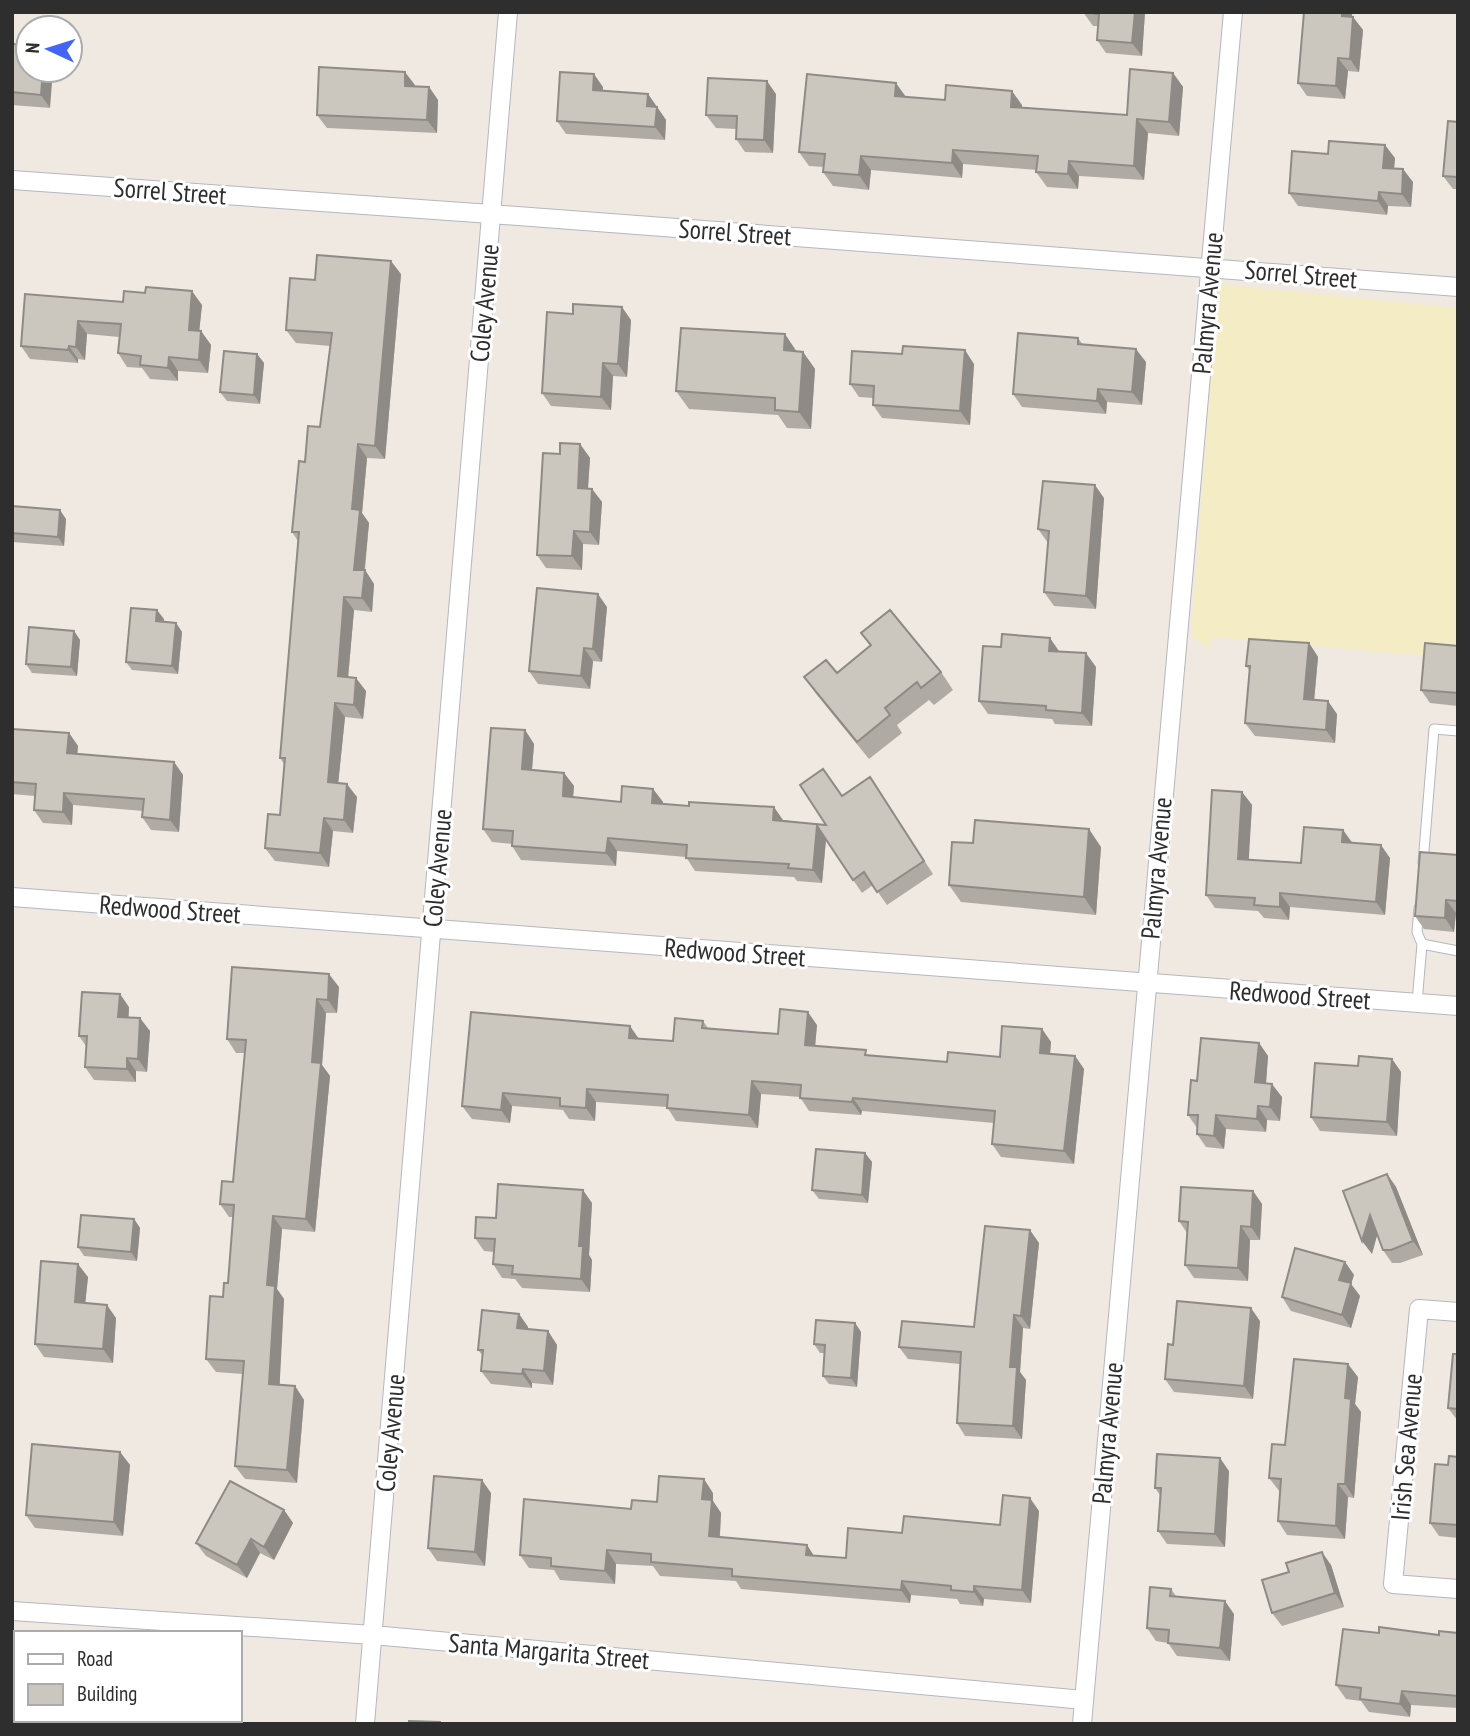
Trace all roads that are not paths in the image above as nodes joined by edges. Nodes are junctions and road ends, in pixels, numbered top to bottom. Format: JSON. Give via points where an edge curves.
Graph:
{"nodes":[{"id":1,"x":508,"y":12,"type":"edge"},
{"id":2,"x":1233,"y":12,"type":"edge"},
{"id":3,"x":12,"y":180,"type":"edge"},
{"id":4,"x":491,"y":214,"type":"junction"},
{"id":5,"x":1210,"y":267,"type":"junction"},
{"id":6,"x":1458,"y":287,"type":"edge"},
{"id":7,"x":1458,"y":731,"type":"edge"},
{"id":8,"x":1422,"y":868,"type":"edge"},
{"id":9,"x":1420,"y":896,"type":"edge"},
{"id":10,"x":12,"y":897,"type":"edge"},
{"id":11,"x":432,"y":930,"type":"junction"},
{"id":12,"x":1422,"y":944,"type":"junction"},
{"id":13,"x":1458,"y":951,"type":"edge"},
{"id":14,"x":1146,"y":983,"type":"junction"},
{"id":15,"x":1417,"y":1003,"type":"junction"},
{"id":16,"x":1458,"y":1006,"type":"edge"},
{"id":17,"x":1458,"y":1312,"type":"edge"},
{"id":18,"x":1458,"y":1589,"type":"edge"},
{"id":19,"x":12,"y":1611,"type":"edge"},
{"id":20,"x":373,"y":1635,"type":"junction"},
{"id":21,"x":1084,"y":1700,"type":"junction"},
{"id":22,"x":365,"y":1724,"type":"edge"},
{"id":23,"x":1082,"y":1724,"type":"edge"}],
"edges":[{"from":1,"to":4,"type":"street","name":"Coley Avenue"},
{"from":2,"to":5,"type":"street","name":"Palmyra Avenue"},
{"from":3,"to":4,"type":"street","name":"Sorrel Street"},
{"from":4,"to":5,"type":"street","name":"Sorrel Street"},
{"from":4,"to":11,"type":"street","name":"Coley Avenue"},
{"from":5,"to":6,"type":"street","name":"Sorrel Street"},
{"from":5,"to":14,"type":"street","name":"Palmyra Avenue"},
{"from":7,"to":8,"type":"lane","via":[[1434,729]]},
{"from":9,"to":12,"type":"lane","via":[[1417,932]]},
{"from":10,"to":11,"type":"street","name":"Redwood Street"},
{"from":11,"to":14,"type":"street","name":"Redwood Street"},
{"from":11,"to":20,"type":"street","name":"Coley Avenue"},
{"from":12,"to":13,"type":"lane"},
{"from":12,"to":15,"type":"lane"},
{"from":14,"to":15,"type":"street","name":"Redwood Street"},
{"from":14,"to":21,"type":"street","name":"Palmyra Avenue"},
{"from":15,"to":16,"type":"street","name":"Redwood Street"},
{"from":17,"to":18,"type":"street","name":"Irish Sea Avenue","via":[[1419,1310],[1393,1584]]},
{"from":19,"to":20,"type":"street","name":"Santa Margarita Street"},
{"from":20,"to":21,"type":"street","name":"Santa Margarita Street"},
{"from":20,"to":22,"type":"street","name":"Coley Avenue"},
{"from":21,"to":23,"type":"street","name":"Palmyra Avenue"}]}
